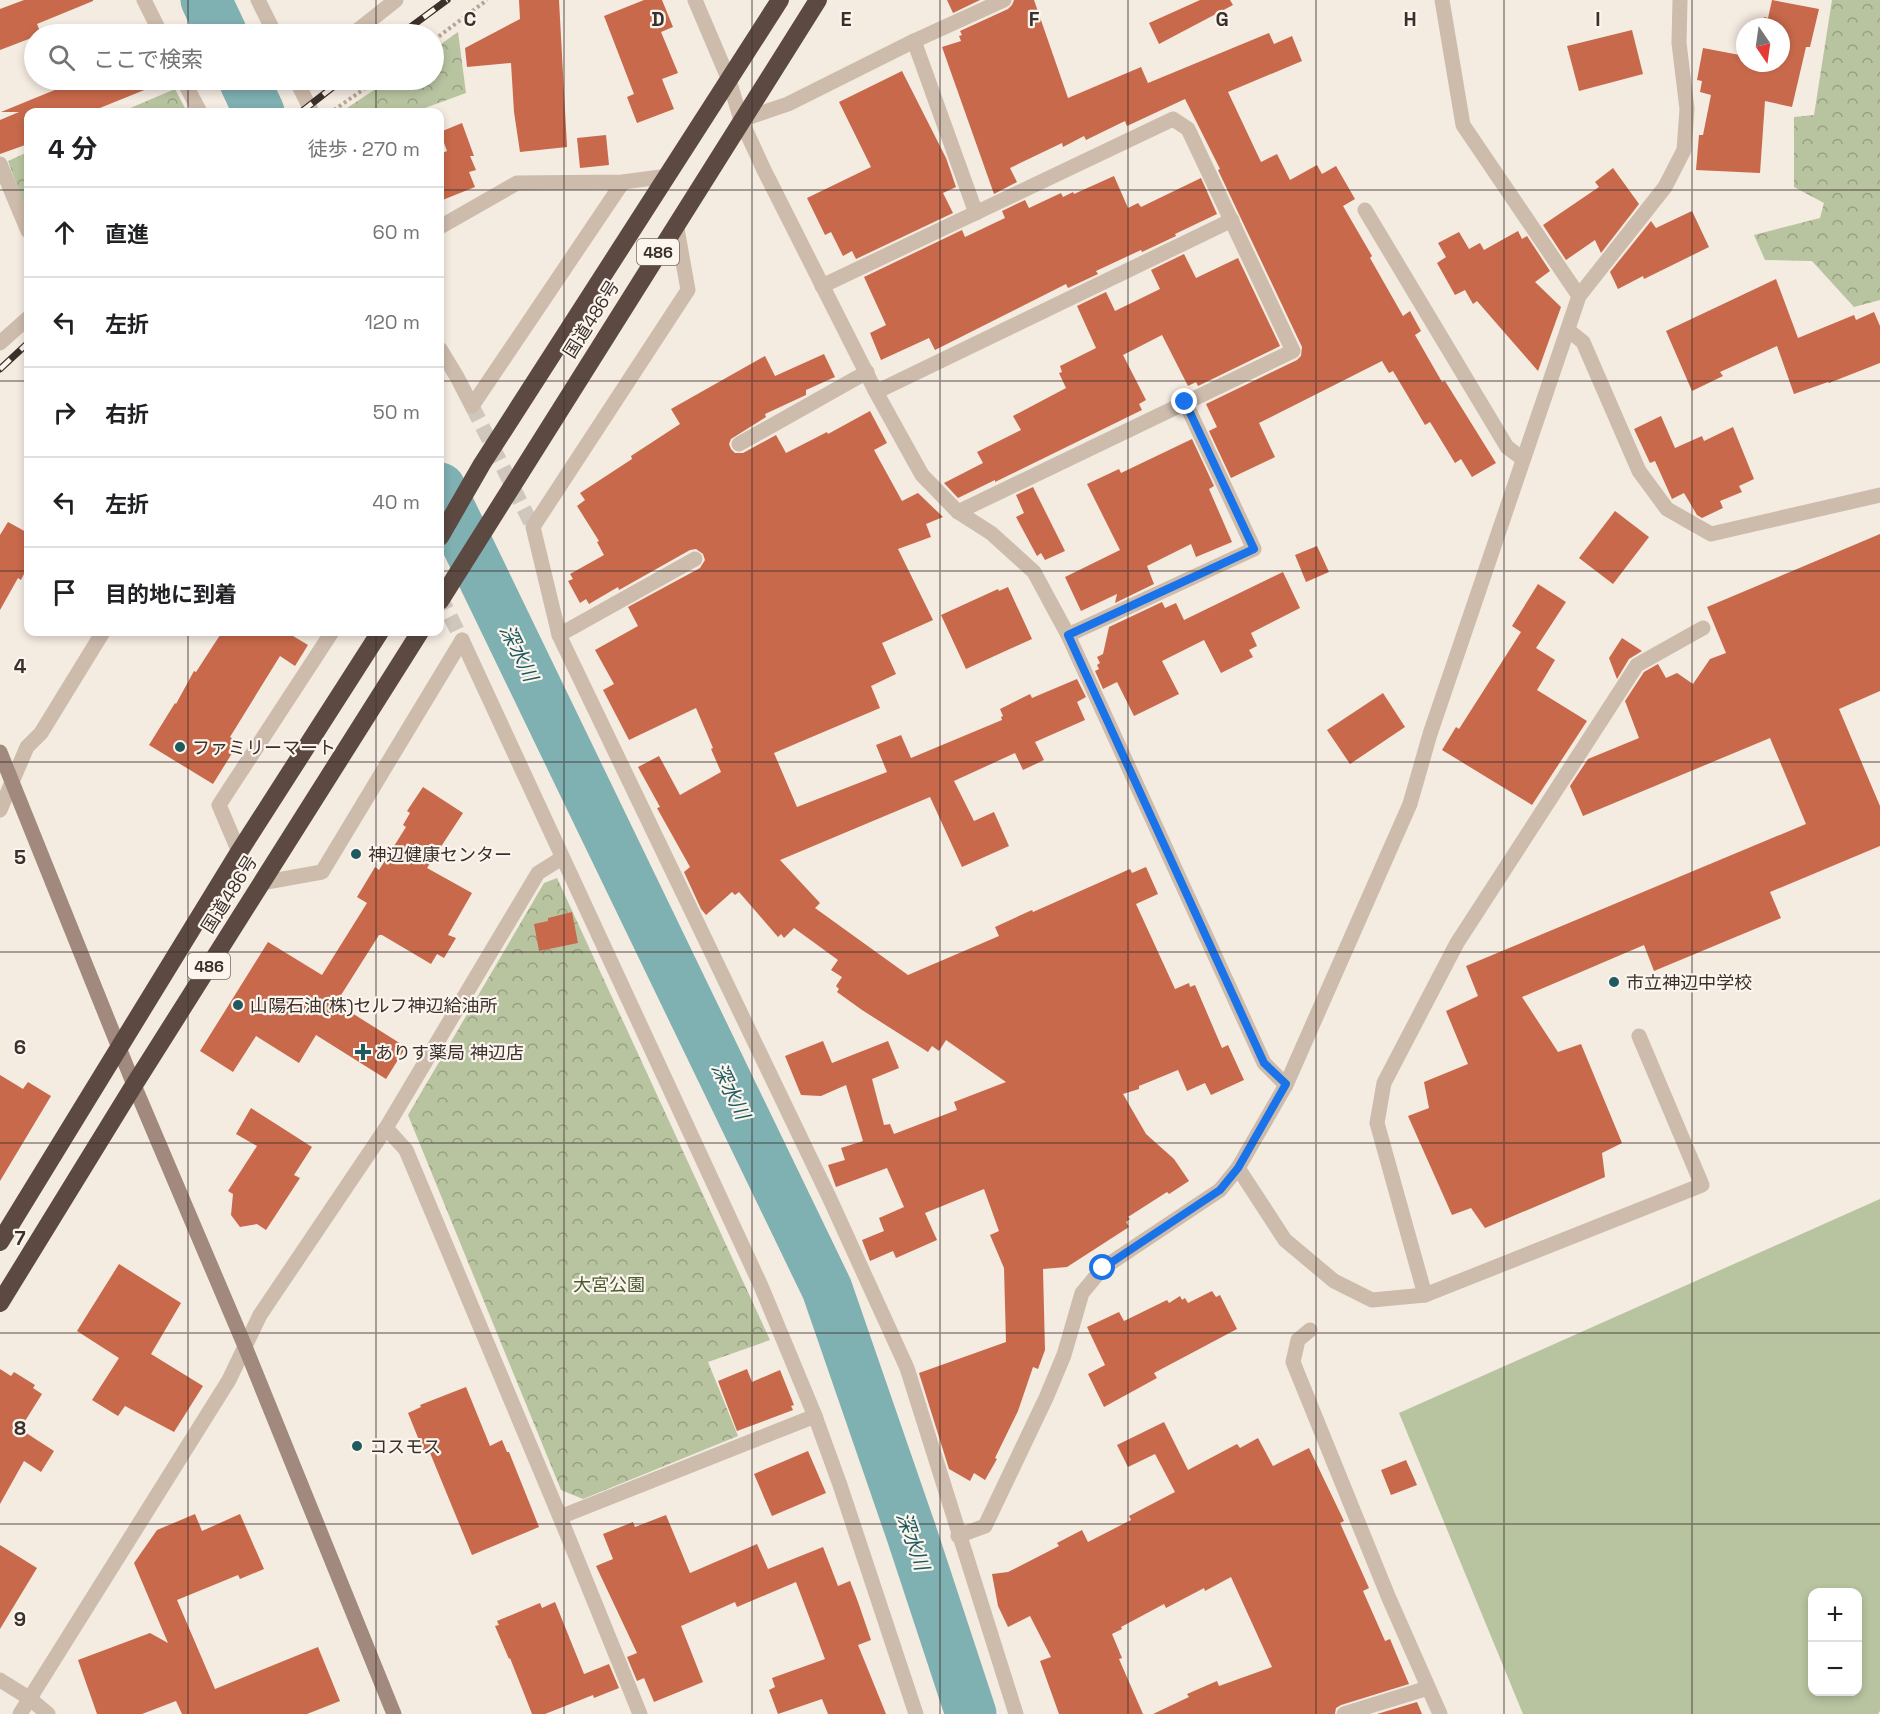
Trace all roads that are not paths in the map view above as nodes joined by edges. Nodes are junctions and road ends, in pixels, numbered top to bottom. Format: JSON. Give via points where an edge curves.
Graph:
{"nodes":[{"id":1,"x":144,"y":0,"type":"edge"},
{"id":2,"x":258,"y":0,"type":"edge"},
{"id":3,"x":396,"y":0,"type":"edge"},
{"id":4,"x":696,"y":0,"type":"edge"},
{"id":5,"x":780,"y":0,"type":"edge"},
{"id":6,"x":818,"y":0,"type":"edge"},
{"id":7,"x":1004,"y":0,"type":"edge"},
{"id":8,"x":1442,"y":0,"type":"edge"},
{"id":9,"x":1680,"y":0,"type":"edge"},
{"id":10,"x":156,"y":24,"type":"edge"},
{"id":11,"x":270,"y":24,"type":"edge"},
{"id":12,"x":366,"y":24,"type":"edge"},
{"id":13,"x":914,"y":41,"type":"junction"},
{"id":14,"x":729,"y":80,"type":"junction"},
{"id":15,"x":188,"y":90,"type":"edge"},
{"id":16,"x":301,"y":90,"type":"edge"},
{"id":17,"x":198,"y":108,"type":"edge"},
{"id":18,"x":310,"y":108,"type":"edge"},
{"id":19,"x":741,"y":120,"type":"junction"},
{"id":20,"x":0,"y":164,"type":"edge"},
{"id":21,"x":668,"y":176,"type":"junction"},
{"id":22,"x":622,"y":182,"type":"junction"},
{"id":23,"x":1365,"y":210,"type":"dead end"},
{"id":24,"x":976,"y":213,"type":"junction"},
{"id":25,"x":1232,"y":220,"type":"junction"},
{"id":26,"x":24,"y":221,"type":"edge"},
{"id":27,"x":676,"y":223,"type":"junction"},
{"id":28,"x":444,"y":225,"type":"edge"},
{"id":29,"x":822,"y":286,"type":"junction"},
{"id":30,"x":1579,"y":296,"type":"junction"},
{"id":31,"x":24,"y":322,"type":"edge"},
{"id":32,"x":1568,"y":330,"type":"junction"},
{"id":33,"x":0,"y":343,"type":"edge"},
{"id":34,"x":444,"y":356,"type":"edge"},
{"id":35,"x":867,"y":372,"type":"junction"},
{"id":36,"x":876,"y":392,"type":"junction"},
{"id":37,"x":1185,"y":402,"type":"junction"},
{"id":38,"x":739,"y":444,"type":"dead end"},
{"id":39,"x":1523,"y":459,"type":"junction"},
{"id":40,"x":1880,"y":495,"type":"edge"},
{"id":41,"x":958,"y":512,"type":"junction"},
{"id":42,"x":444,"y":530,"type":"edge"},
{"id":43,"x":695,"y":559,"type":"dead end"},
{"id":44,"x":444,"y":594,"type":"edge"},
{"id":45,"x":1702,"y":628,"type":"dead end"},
{"id":46,"x":559,"y":635,"type":"junction"},
{"id":47,"x":1068,"y":635,"type":"junction"},
{"id":48,"x":102,"y":636,"type":"edge"},
{"id":49,"x":329,"y":636,"type":"edge"},
{"id":50,"x":377,"y":636,"type":"edge"},
{"id":51,"x":417,"y":636,"type":"edge"},
{"id":52,"x":0,"y":752,"type":"edge"},
{"id":53,"x":12,"y":781,"type":"junction"},
{"id":54,"x":0,"y":810,"type":"edge"},
{"id":55,"x":239,"y":852,"type":"junction"},
{"id":56,"x":562,"y":858,"type":"junction"},
{"id":57,"x":261,"y":883,"type":"junction"},
{"id":58,"x":1640,"y":1036,"type":"dead end"},
{"id":59,"x":119,"y":1048,"type":"junction"},
{"id":60,"x":1286,"y":1084,"type":"junction"},
{"id":61,"x":134,"y":1085,"type":"junction"},
{"id":62,"x":386,"y":1128,"type":"junction"},
{"id":63,"x":1238,"y":1168,"type":"junction"},
{"id":64,"x":0,"y":1242,"type":"edge"},
{"id":65,"x":1425,"y":1295,"type":"junction"},
{"id":66,"x":0,"y":1303,"type":"edge"},
{"id":67,"x":1310,"y":1329,"type":"dead end"},
{"id":68,"x":244,"y":1344,"type":"junction"},
{"id":69,"x":815,"y":1416,"type":"junction"},
{"id":70,"x":560,"y":1517,"type":"junction"},
{"id":71,"x":958,"y":1536,"type":"junction"},
{"id":72,"x":0,"y":1680,"type":"edge"},
{"id":73,"x":1428,"y":1688,"type":"junction"},
{"id":74,"x":29,"y":1698,"type":"junction"},
{"id":75,"x":20,"y":1714,"type":"edge"},
{"id":76,"x":48,"y":1714,"type":"edge"},
{"id":77,"x":394,"y":1714,"type":"edge"},
{"id":78,"x":640,"y":1714,"type":"edge"},
{"id":79,"x":916,"y":1714,"type":"edge"},
{"id":80,"x":1016,"y":1714,"type":"edge"},
{"id":81,"x":1344,"y":1714,"type":"edge"},
{"id":82,"x":1440,"y":1714,"type":"edge"}],
"edges":[{"from":1,"to":10,"type":"street"},
{"from":2,"to":11,"type":"street"},
{"from":3,"to":12,"type":"street"},
{"from":4,"to":14,"type":"street"},
{"from":5,"to":14,"type":"highway","name":"国道486号","number":"486"},
{"from":6,"to":19,"type":"highway","name":"国道486号","number":"486"},
{"from":7,"to":13,"type":"street"},
{"from":8,"to":30,"type":"street","via":[[1463,124]]},
{"from":9,"to":30,"type":"street","via":[[1679,43],[1687,109],[1684,150],[1665,187]]},
{"from":13,"to":19,"type":"street","via":[[788,104]]},
{"from":13,"to":24,"type":"street"},
{"from":14,"to":19,"type":"street"},
{"from":14,"to":21,"type":"highway","name":"国道486号","number":"486"},
{"from":15,"to":17,"type":"street"},
{"from":16,"to":18,"type":"street"},
{"from":19,"to":27,"type":"highway","name":"国道486号","number":"486"},
{"from":19,"to":29,"type":"street"},
{"from":20,"to":26,"type":"street"},
{"from":21,"to":22,"type":"street"},
{"from":21,"to":42,"type":"highway","name":"国道486号","number":"486","via":[[482,464]]},
{"from":22,"to":28,"type":"street","via":[[517,183]]},
{"from":22,"to":34,"type":"street","via":[[472,405]]},
{"from":23,"to":39,"type":"street","via":[[1507,447]]},
{"from":24,"to":25,"type":"street","via":[[1173,119],[1188,129]]},
{"from":24,"to":29,"type":"street"},
{"from":25,"to":36,"type":"street"},
{"from":25,"to":37,"type":"street","via":[[1293,351]]},
{"from":27,"to":44,"type":"highway","name":"国道486号","number":"486"},
{"from":27,"to":46,"type":"street","via":[[688,290],[533,527]]},
{"from":29,"to":35,"type":"street"},
{"from":30,"to":32,"type":"street"},
{"from":31,"to":33,"type":"street"},
{"from":32,"to":39,"type":"street"},
{"from":32,"to":40,"type":"street","via":[[1584,342],[1639,471],[1666,509],[1711,534]]},
{"from":35,"to":36,"type":"street"},
{"from":35,"to":38,"type":"street"},
{"from":36,"to":41,"type":"street","via":[[922,475]]},
{"from":37,"to":41,"type":"street"},
{"from":37,"to":47,"type":"street","via":[[1254,549]]},
{"from":39,"to":60,"type":"street","via":[[1410,804]]},
{"from":41,"to":47,"type":"street","via":[[991,533],[1034,572]]},
{"from":43,"to":46,"type":"street"},
{"from":45,"to":65,"type":"street","via":[[1637,665],[1457,943],[1384,1083],[1377,1123]]},
{"from":46,"to":71,"type":"street","via":[[824,1186],[907,1368]]},
{"from":47,"to":60,"type":"street","via":[[1264,1063]]},
{"from":48,"to":53,"type":"street","via":[[41,733],[27,747]]},
{"from":49,"to":55,"type":"street","via":[[219,805]]},
{"from":50,"to":55,"type":"highway","name":"国道486号","number":"486"},
{"from":51,"to":57,"type":"highway","name":"国道486号","number":"486"},
{"from":52,"to":53,"type":"street"},
{"from":53,"to":54,"type":"street"},
{"from":53,"to":59,"type":"street"},
{"from":55,"to":59,"type":"highway","name":"国道486号","number":"486"},
{"from":56,"to":57,"type":"street","via":[[462,639],[322,872]]},
{"from":56,"to":62,"type":"street","via":[[538,873]]},
{"from":56,"to":69,"type":"street","via":[[761,1286]]},
{"from":57,"to":61,"type":"highway","name":"国道486号","number":"486"},
{"from":58,"to":65,"type":"street","via":[[1702,1185]]},
{"from":59,"to":61,"type":"street"},
{"from":59,"to":64,"type":"highway","name":"国道486号","number":"486"},
{"from":60,"to":63,"type":"street"},
{"from":61,"to":66,"type":"highway","name":"国道486号","number":"486"},
{"from":61,"to":68,"type":"street"},
{"from":62,"to":68,"type":"street"},
{"from":62,"to":70,"type":"street","via":[[406,1150]]},
{"from":63,"to":65,"type":"street","via":[[1285,1240],[1334,1281],[1372,1300]]},
{"from":63,"to":71,"type":"street","via":[[1220,1190],[1103,1268],[1082,1293],[1064,1355],[1046,1398],[984,1526]]},
{"from":67,"to":73,"type":"street","via":[[1298,1340],[1293,1362]]},
{"from":68,"to":74,"type":"street","via":[[229,1380]]},
{"from":68,"to":77,"type":"street"},
{"from":69,"to":70,"type":"street"},
{"from":69,"to":79,"type":"street"},
{"from":70,"to":78,"type":"street"},
{"from":71,"to":80,"type":"street"},
{"from":72,"to":74,"type":"street"},
{"from":73,"to":81,"type":"street"},
{"from":73,"to":82,"type":"street"},
{"from":74,"to":75,"type":"street"},
{"from":74,"to":76,"type":"street"}]}
